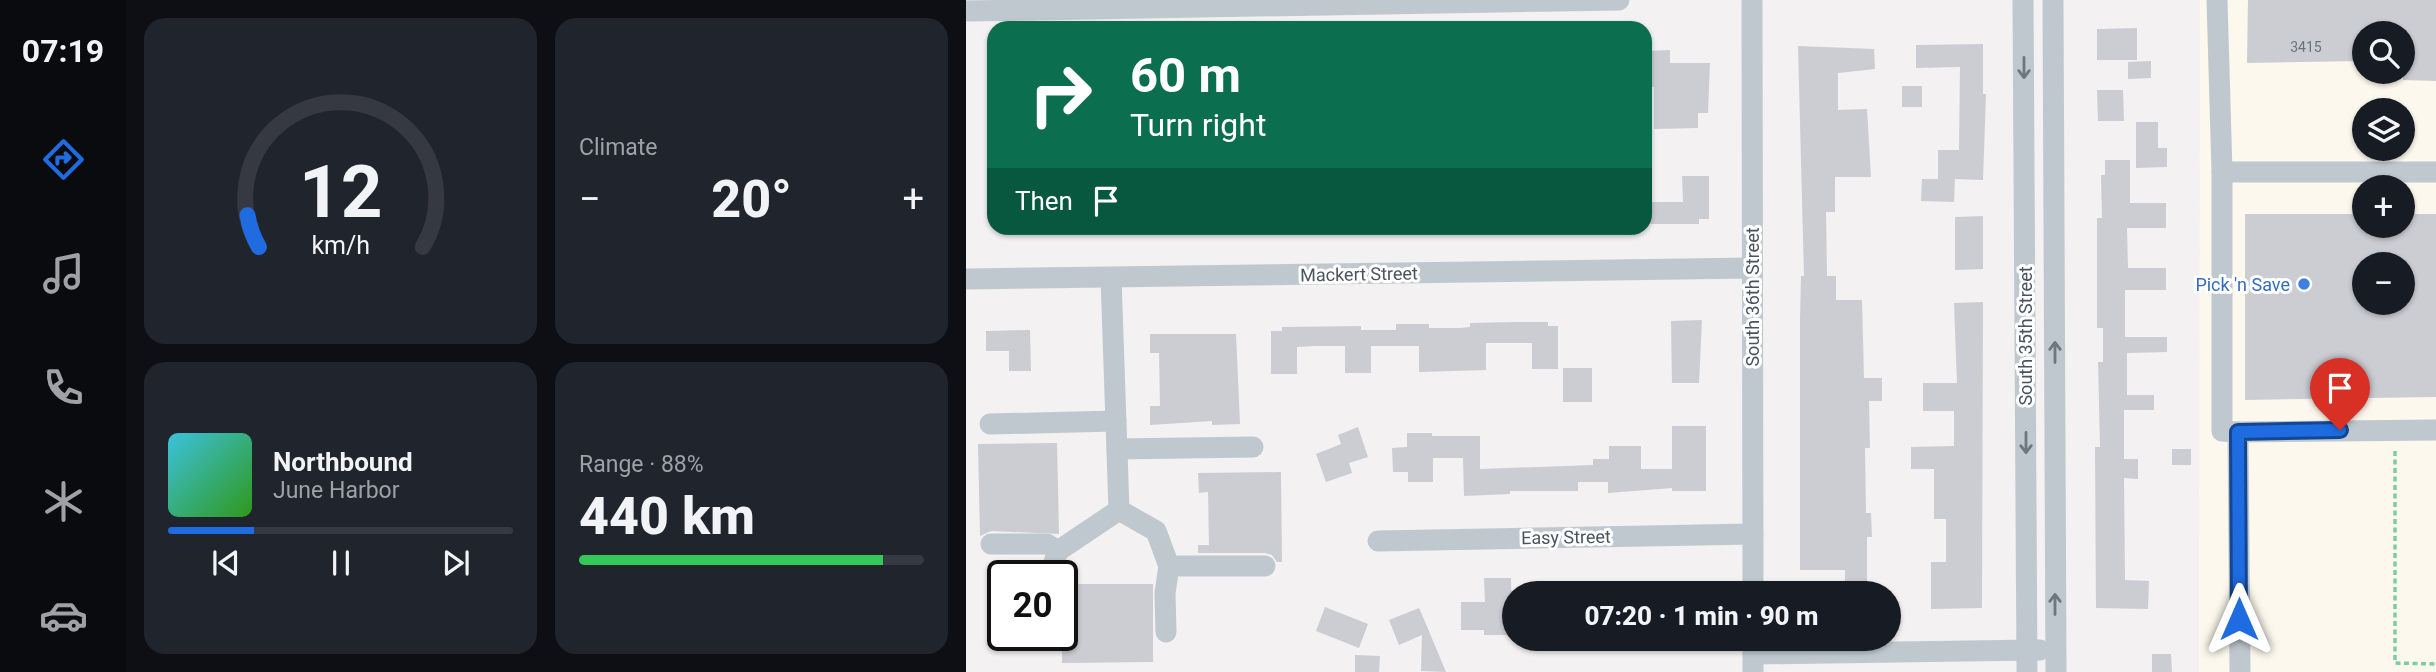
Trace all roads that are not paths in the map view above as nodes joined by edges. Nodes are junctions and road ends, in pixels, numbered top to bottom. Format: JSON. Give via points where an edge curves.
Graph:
{"nodes":[{"id":1,"x":1619,"y":0,"type":"edge"},
{"id":2,"x":1752,"y":0,"type":"edge"},
{"id":3,"x":2023,"y":0,"type":"edge"},
{"id":4,"x":2053,"y":0,"type":"edge"},
{"id":5,"x":2217,"y":0,"type":"edge"},
{"id":6,"x":1412,"y":2,"type":"edge"},
{"id":7,"x":966,"y":11,"type":"edge"},
{"id":8,"x":2222,"y":172,"type":"junction"},
{"id":9,"x":2436,"y":172,"type":"edge"},
{"id":10,"x":1751,"y":268,"type":"junction"},
{"id":11,"x":1111,"y":278,"type":"junction"},
{"id":12,"x":966,"y":279,"type":"edge"},
{"id":13,"x":1116,"y":421,"type":"junction"},
{"id":14,"x":990,"y":424,"type":"dead end"},
{"id":15,"x":2436,"y":430,"type":"edge"},
{"id":16,"x":2238,"y":432,"type":"junction"},
{"id":17,"x":1253,"y":447,"type":"dead end"},
{"id":18,"x":1117,"y":449,"type":"junction"},
{"id":19,"x":1119,"y":510,"type":"junction"},
{"id":20,"x":1753,"y":534,"type":"junction"},
{"id":21,"x":1378,"y":541,"type":"dead end"},
{"id":22,"x":991,"y":544,"type":"dead end"},
{"id":23,"x":1058,"y":551,"type":"junction"},
{"id":24,"x":1055,"y":560,"type":"edge"},
{"id":25,"x":1169,"y":566,"type":"junction"},
{"id":26,"x":1265,"y":566,"type":"dead end"},
{"id":27,"x":1753,"y":581,"type":"edge"},
{"id":28,"x":1166,"y":632,"type":"dead end"},
{"id":29,"x":2027,"y":650,"type":"junction"},
{"id":30,"x":2056,"y":650,"type":"junction"},
{"id":31,"x":1753,"y":655,"type":"edge"},
{"id":32,"x":2027,"y":672,"type":"edge"},
{"id":33,"x":2056,"y":672,"type":"edge"},
{"id":34,"x":2239,"y":672,"type":"edge"}],
"edges":[{"from":1,"to":6,"type":"street"},
{"from":2,"to":10,"type":"street","name":"South 36th Street"},
{"from":3,"to":29,"type":"street","name":"South 35th Street","one_way":true},
{"from":30,"to":4,"type":"street","name":"South 35th Street","one_way":true},
{"from":5,"to":8,"type":"street"},
{"from":6,"to":7,"type":"street"},
{"from":8,"to":9,"type":"street"},
{"from":8,"to":16,"type":"street","via":[[2222,431]]},
{"from":10,"to":11,"type":"street","name":"Mackert Street"},
{"from":10,"to":20,"type":"street","name":"South 36th Street"},
{"from":11,"to":12,"type":"street","name":"Mackert Street"},
{"from":11,"to":13,"type":"street"},
{"from":13,"to":14,"type":"street"},
{"from":13,"to":18,"type":"street"},
{"from":15,"to":16,"type":"street"},
{"from":16,"to":34,"type":"street"},
{"from":17,"to":18,"type":"street"},
{"from":18,"to":19,"type":"street"},
{"from":19,"to":23,"type":"street"},
{"from":19,"to":25,"type":"street","via":[[1156,531]]},
{"from":20,"to":21,"type":"street","name":"Easy Street"},
{"from":20,"to":27,"type":"street","name":"South 36th Street"},
{"from":22,"to":23,"type":"street","via":[[1047,544]]},
{"from":23,"to":24,"type":"street"},
{"from":25,"to":26,"type":"street"},
{"from":25,"to":28,"type":"street"},
{"from":29,"to":30,"type":"street"},
{"from":29,"to":31,"type":"street"},
{"from":29,"to":32,"type":"street","name":"South 35th Street"},
{"from":30,"to":33,"type":"street","name":"South 35th Street"}]}
